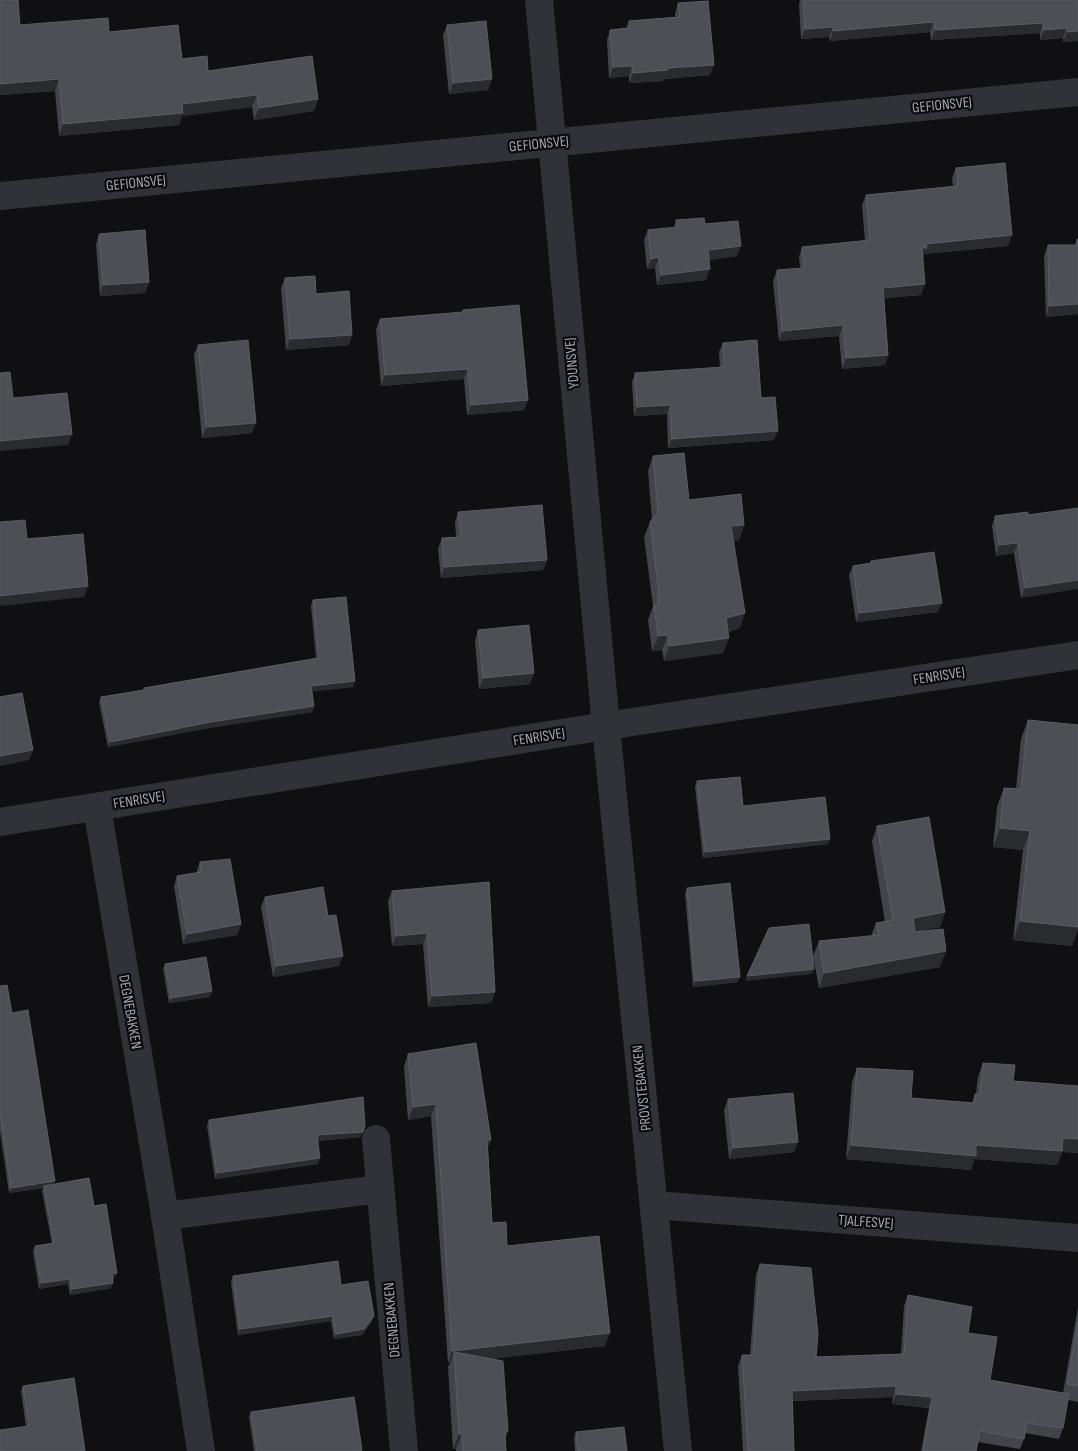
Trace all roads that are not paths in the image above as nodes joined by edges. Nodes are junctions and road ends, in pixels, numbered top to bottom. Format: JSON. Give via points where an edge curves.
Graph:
{"nodes":[{"id":1,"x":539,"y":0,"type":"edge"},
{"id":2,"x":1078,"y":92,"type":"edge"},
{"id":3,"x":552,"y":143,"type":"junction"},
{"id":4,"x":0,"y":196,"type":"edge"},
{"id":5,"x":1078,"y":655,"type":"edge"},
{"id":6,"x":606,"y":726,"type":"junction"},
{"id":7,"x":97,"y":807,"type":"junction"},
{"id":8,"x":0,"y":822,"type":"edge"},
{"id":9,"x":376,"y":1139,"type":"dead end"},
{"id":10,"x":380,"y":1189,"type":"junction"},
{"id":11,"x":654,"y":1205,"type":"junction"},
{"id":12,"x":165,"y":1216,"type":"junction"},
{"id":13,"x":1078,"y":1238,"type":"edge"},
{"id":14,"x":200,"y":1451,"type":"edge"},
{"id":15,"x":404,"y":1451,"type":"edge"},
{"id":16,"x":678,"y":1451,"type":"edge"}],
"edges":[{"from":1,"to":3,"type":"street","name":"YDUNSVEJ"},
{"from":2,"to":3,"type":"street","name":"GEFIONSVEJ"},
{"from":3,"to":4,"type":"street","name":"GEFIONSVEJ"},
{"from":3,"to":6,"type":"street","name":"YDUNSVEJ"},
{"from":5,"to":6,"type":"street","name":"FENRISVEJ"},
{"from":6,"to":7,"type":"street","name":"FENRISVEJ"},
{"from":6,"to":11,"type":"street","name":"PROVSTEBAKKEN"},
{"from":7,"to":8,"type":"street","name":"FENRISVEJ"},
{"from":7,"to":12,"type":"street","name":"DEGNEBAKKEN"},
{"from":9,"to":10,"type":"street","name":"DEGNEBAKKEN"},
{"from":10,"to":12,"type":"street"},
{"from":10,"to":15,"type":"street","name":"DEGNEBAKKEN"},
{"from":11,"to":13,"type":"street","name":"TJALFESVEJ"},
{"from":11,"to":16,"type":"street","name":"PROVSTEBAKKEN"},
{"from":12,"to":14,"type":"street","name":"DEGNEBAKKEN"}]}
